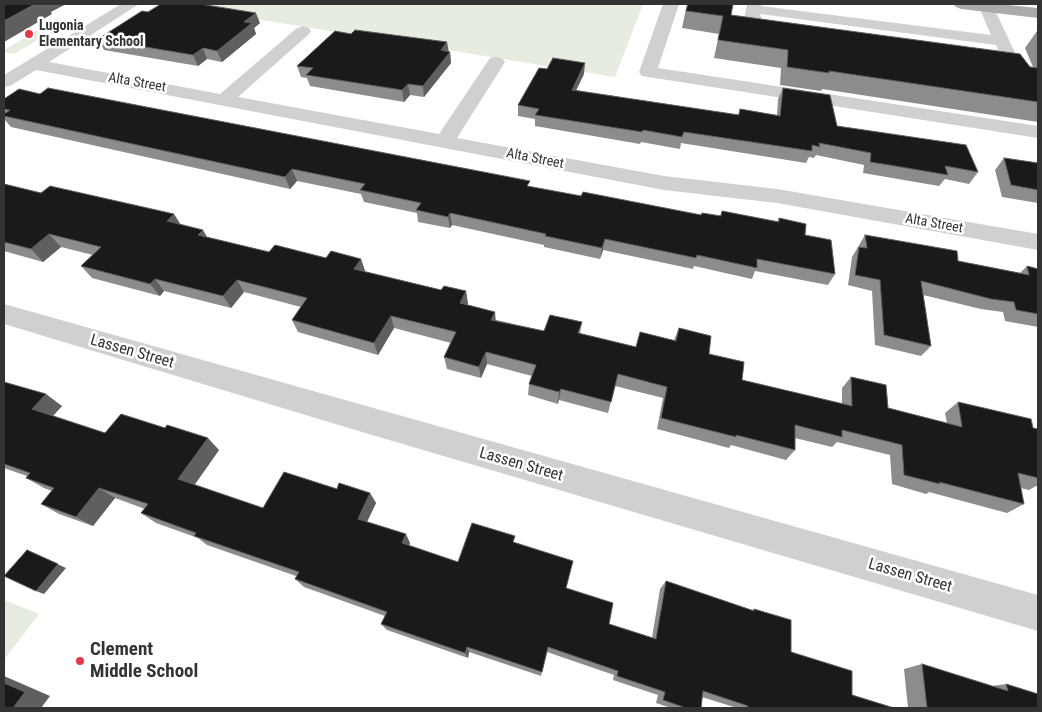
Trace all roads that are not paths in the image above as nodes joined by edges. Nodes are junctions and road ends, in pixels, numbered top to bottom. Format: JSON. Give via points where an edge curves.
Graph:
{"nodes":[{"id":1,"x":131,"y":4,"type":"edge"},
{"id":2,"x":671,"y":4,"type":"edge"},
{"id":3,"x":961,"y":4,"type":"edge"},
{"id":4,"x":754,"y":6,"type":"edge"},
{"id":5,"x":987,"y":7,"type":"junction"},
{"id":6,"x":1038,"y":13,"type":"edge"},
{"id":7,"x":303,"y":31,"type":"dead end"},
{"id":8,"x":1002,"y":40,"type":"junction"},
{"id":9,"x":912,"y":45,"type":"edge"},
{"id":10,"x":990,"y":56,"type":"edge"},
{"id":11,"x":1010,"y":59,"type":"junction"},
{"id":12,"x":496,"y":62,"type":"dead end"},
{"id":13,"x":33,"y":64,"type":"junction"},
{"id":14,"x":1038,"y":81,"type":"edge"},
{"id":15,"x":4,"y":82,"type":"edge"},
{"id":16,"x":224,"y":99,"type":"junction"},
{"id":17,"x":1038,"y":132,"type":"edge"},
{"id":18,"x":444,"y":142,"type":"junction"},
{"id":19,"x":1038,"y":242,"type":"edge"},
{"id":20,"x":4,"y":314,"type":"edge"},
{"id":21,"x":1038,"y":613,"type":"edge"}],
"edges":[{"from":1,"to":13,"type":"street"},
{"from":2,"to":17,"type":"street","via":[[648,72]]},
{"from":3,"to":5,"type":"main road"},
{"from":4,"to":8,"type":"street"},
{"from":4,"to":9,"type":"street","via":[[752,19],[757,24]]},
{"from":5,"to":6,"type":"main road"},
{"from":5,"to":8,"type":"street"},
{"from":7,"to":16,"type":"street"},
{"from":8,"to":11,"type":"street"},
{"from":10,"to":11,"type":"street"},
{"from":11,"to":14,"type":"street","via":[[1023,79]]},
{"from":12,"to":18,"type":"street"},
{"from":13,"to":15,"type":"street"},
{"from":13,"to":16,"type":"street","name":"Alta Street"},
{"from":16,"to":18,"type":"street","name":"Alta Street"},
{"from":18,"to":19,"type":"street","name":"Alta Street","via":[[664,184],[777,196]]},
{"from":20,"to":21,"type":"street","name":"Lassen Street"}]}
